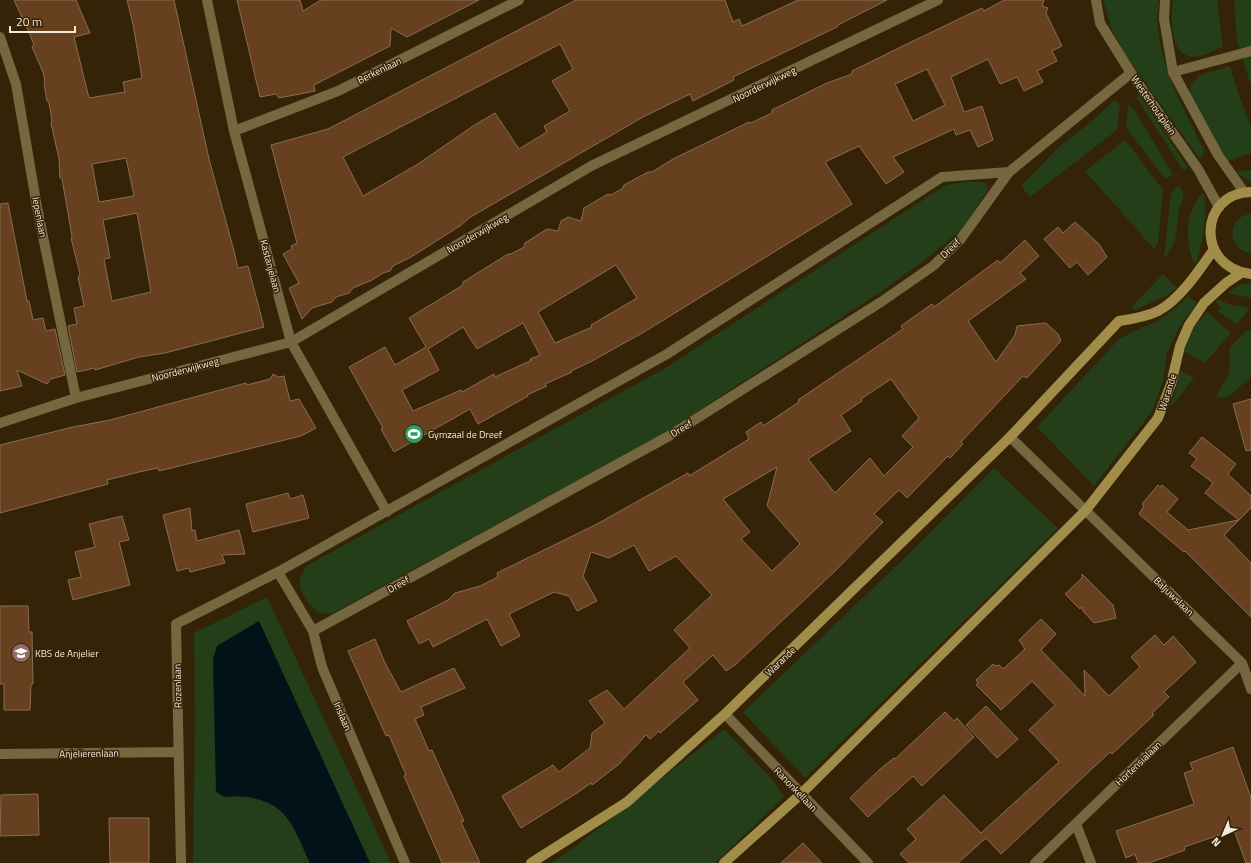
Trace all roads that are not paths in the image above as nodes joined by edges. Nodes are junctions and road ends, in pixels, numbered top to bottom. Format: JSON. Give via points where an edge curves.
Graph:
{"nodes":[{"id":1,"x":207,"y":0,"type":"edge"},
{"id":2,"x":520,"y":0,"type":"edge"},
{"id":3,"x":938,"y":0,"type":"edge"},
{"id":4,"x":1096,"y":0,"type":"edge"},
{"id":5,"x":1165,"y":0,"type":"edge"},
{"id":6,"x":0,"y":37,"type":"edge"},
{"id":7,"x":1251,"y":51,"type":"edge"},
{"id":8,"x":1173,"y":72,"type":"junction"},
{"id":9,"x":1131,"y":73,"type":"junction"},
{"id":10,"x":234,"y":131,"type":"junction"},
{"id":11,"x":1009,"y":172,"type":"junction"},
{"id":12,"x":1248,"y":192,"type":"edge"},
{"id":13,"x":1219,"y":207,"type":"junction"},
{"id":14,"x":1214,"y":249,"type":"junction"},
{"id":15,"x":1246,"y":274,"type":"edge"},
{"id":16,"x":291,"y":342,"type":"junction"},
{"id":17,"x":76,"y":398,"type":"junction"},
{"id":18,"x":0,"y":423,"type":"edge"},
{"id":19,"x":1010,"y":437,"type":"junction"},
{"id":20,"x":1086,"y":510,"type":"junction"},
{"id":21,"x":387,"y":512,"type":"junction"},
{"id":22,"x":278,"y":572,"type":"junction"},
{"id":23,"x":313,"y":631,"type":"junction"},
{"id":24,"x":1242,"y":663,"type":"junction"},
{"id":25,"x":1251,"y":688,"type":"edge"},
{"id":26,"x":725,"y":714,"type":"junction"},
{"id":27,"x":178,"y":752,"type":"junction"},
{"id":28,"x":0,"y":754,"type":"edge"},
{"id":29,"x":801,"y":794,"type":"junction"},
{"id":30,"x":1076,"y":824,"type":"junction"},
{"id":31,"x":181,"y":863,"type":"edge"},
{"id":32,"x":405,"y":863,"type":"edge"},
{"id":33,"x":531,"y":863,"type":"edge"},
{"id":34,"x":724,"y":863,"type":"edge"},
{"id":35,"x":868,"y":863,"type":"edge"},
{"id":36,"x":1035,"y":863,"type":"edge"},
{"id":37,"x":1091,"y":863,"type":"edge"}],
"edges":[{"from":1,"to":10,"type":"street","name":"Kastanjelaan"},
{"from":2,"to":10,"type":"street","name":"Berkenlaan","via":[[338,90]]},
{"from":3,"to":16,"type":"street","name":"Noorderwijkweg","via":[[593,165]]},
{"from":4,"to":9,"type":"street","name":"Westerhoutplein","via":[[1100,23]]},
{"from":5,"to":8,"type":"street","via":[[1164,19]]},
{"from":6,"to":17,"type":"street","name":"Iepenlaan","via":[[16,84],[37,207]]},
{"from":7,"to":8,"type":"street"},
{"from":8,"to":12,"type":"street","via":[[1218,155]]},
{"from":9,"to":11,"type":"street","name":"Dreef"},
{"from":9,"to":13,"type":"street","name":"Westerhoutplein","via":[[1198,169]]},
{"from":10,"to":16,"type":"street","name":"Kastanjelaan"},
{"from":11,"to":21,"type":"street","via":[[942,176],[667,354]]},
{"from":11,"to":23,"type":"street","name":"Dreef","via":[[960,240],[933,266],[881,302],[669,436]]},
{"from":12,"to":13,"type":"main road","via":[[1228,199]]},
{"from":13,"to":14,"type":"main road","via":[[1212,223],[1211,241]]},
{"from":14,"to":15,"type":"main road","via":[[1220,260],[1230,268]]},
{"from":14,"to":19,"type":"main road","name":"Warande","via":[[1195,275],[1159,310],[1140,318],[1119,321]]},
{"from":15,"to":20,"type":"main road","name":"Warande","via":[[1226,283],[1204,303],[1189,325],[1158,418]]},
{"from":16,"to":17,"type":"street","name":"Noorderwijkweg"},
{"from":16,"to":21,"type":"street","name":"Kastanjelaan"},
{"from":17,"to":18,"type":"street","name":"Noorderwijkweg"},
{"from":19,"to":20,"type":"street"},
{"from":19,"to":26,"type":"main road","name":"Warande"},
{"from":20,"to":24,"type":"street","name":"Baljuwslaan"},
{"from":20,"to":29,"type":"main road","name":"Warande"},
{"from":21,"to":22,"type":"street"},
{"from":22,"to":23,"type":"street","name":"Irislaan"},
{"from":22,"to":27,"type":"street","name":"Rozenlaan","via":[[176,624]]},
{"from":23,"to":32,"type":"street","name":"Irislaan","via":[[322,667]]},
{"from":24,"to":25,"type":"street","name":"Baljuwslaan"},
{"from":24,"to":30,"type":"street","name":"Hortensialaan"},
{"from":26,"to":29,"type":"street","name":"Ranonkellaan"},
{"from":26,"to":33,"type":"main road","name":"Warande","via":[[626,802]]},
{"from":27,"to":28,"type":"street","name":"Anjelierenlaan"},
{"from":27,"to":31,"type":"street","name":"Rozenlaan"},
{"from":29,"to":34,"type":"main road","name":"Warande"},
{"from":29,"to":35,"type":"street","name":"Ranonkellaan"},
{"from":30,"to":36,"type":"street","name":"Hortensialaan"},
{"from":30,"to":37,"type":"street"}]}
